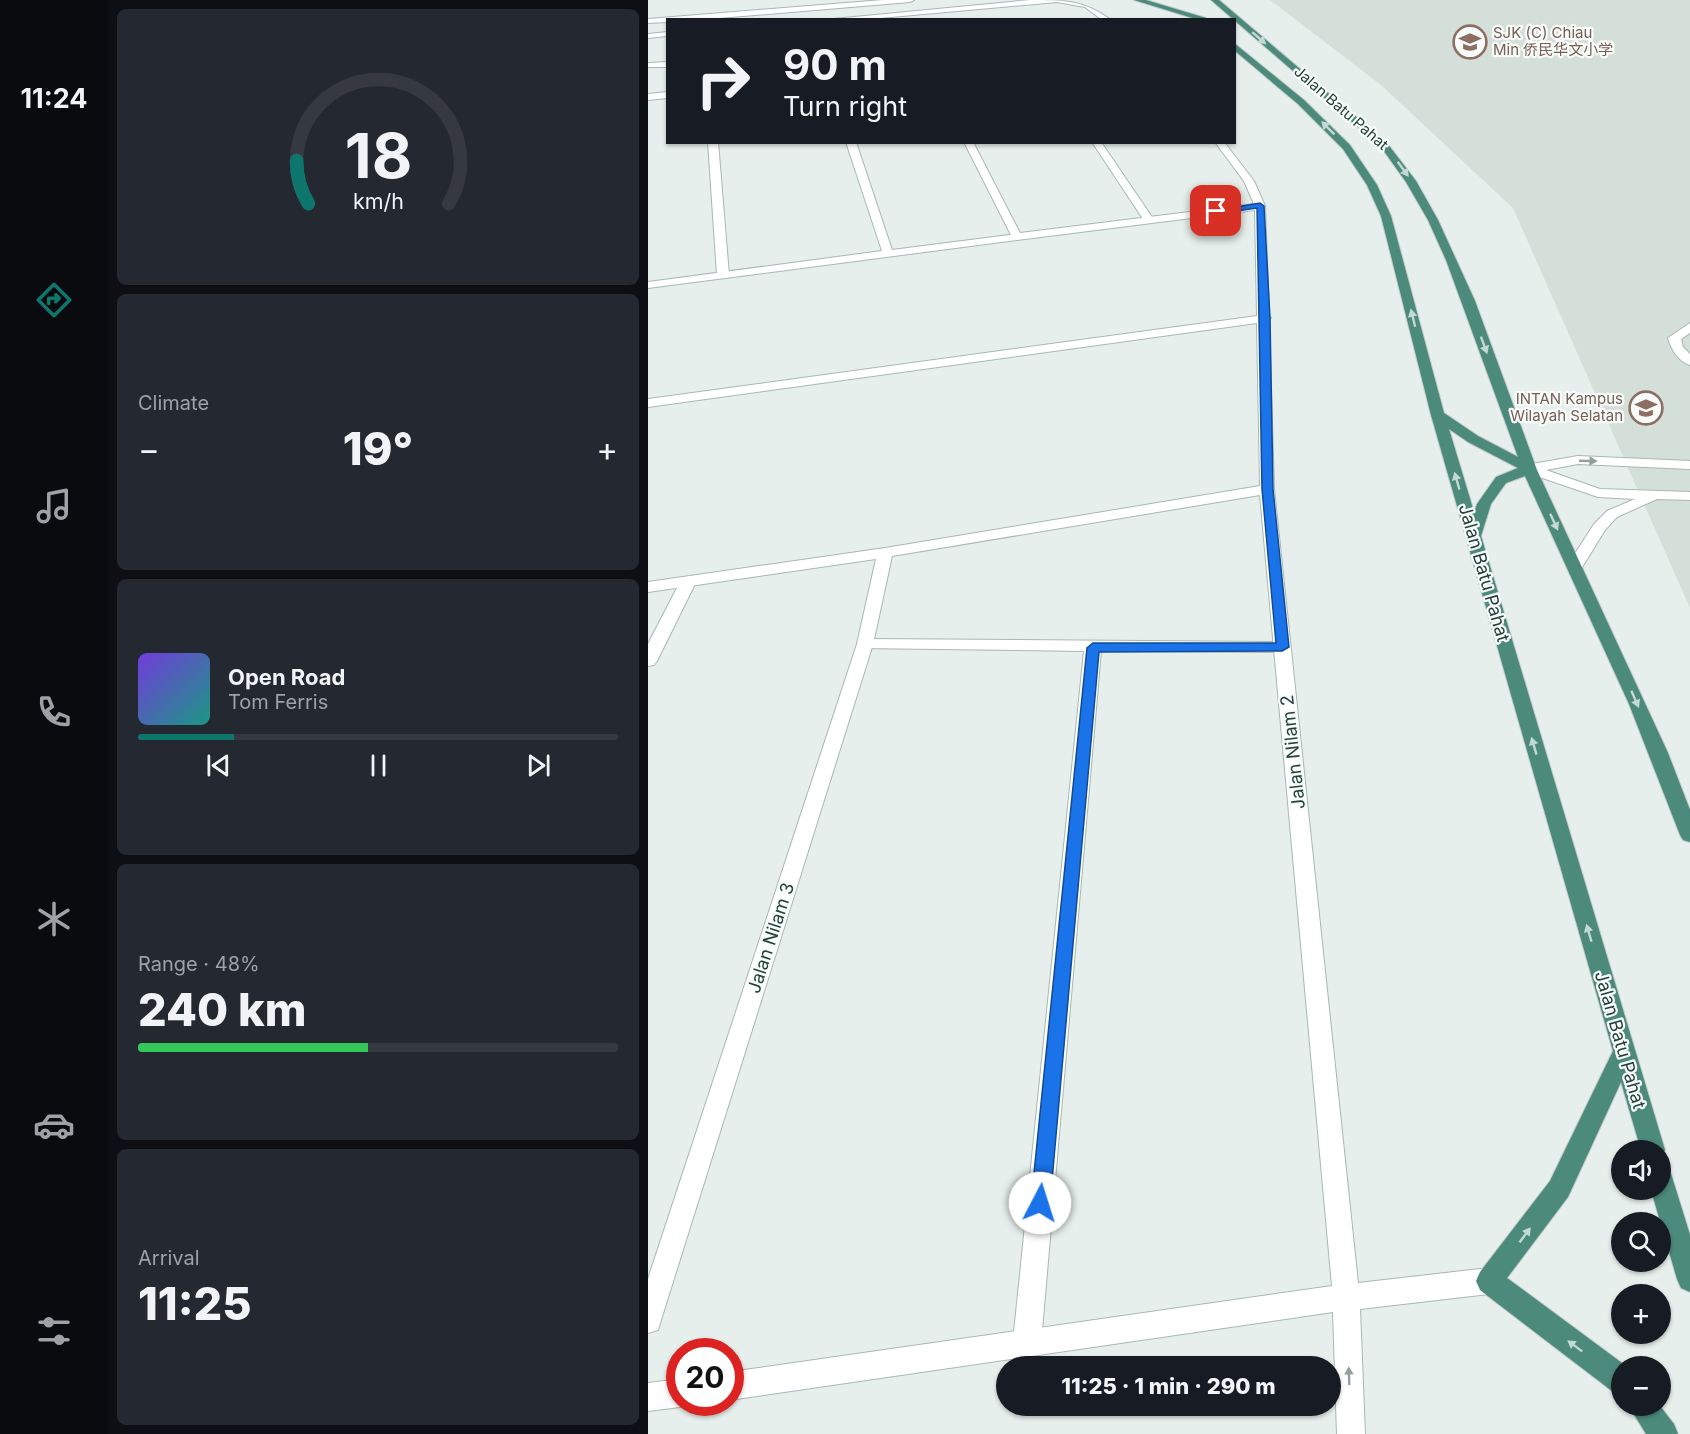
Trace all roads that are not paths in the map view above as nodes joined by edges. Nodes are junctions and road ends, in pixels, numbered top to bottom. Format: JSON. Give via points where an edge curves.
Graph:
{"nodes":[{"id":1,"x":910,"y":0,"type":"edge"},
{"id":2,"x":1057,"y":0,"type":"edge"},
{"id":3,"x":1138,"y":0,"type":"edge"},
{"id":4,"x":1215,"y":0,"type":"edge"},
{"id":5,"x":895,"y":1,"type":"edge"},
{"id":6,"x":1238,"y":3,"type":"dead end"},
{"id":7,"x":1188,"y":6,"type":"dead end"},
{"id":8,"x":1233,"y":15,"type":"junction"},
{"id":9,"x":903,"y":16,"type":"edge"},
{"id":10,"x":689,"y":18,"type":"edge"},
{"id":11,"x":864,"y":18,"type":"edge"},
{"id":12,"x":1105,"y":18,"type":"edge"},
{"id":13,"x":1200,"y":18,"type":"edge"},
{"id":14,"x":1202,"y":18,"type":"edge"},
{"id":15,"x":666,"y":20,"type":"edge"},
{"id":16,"x":648,"y":21,"type":"edge"},
{"id":17,"x":666,"y":34,"type":"edge"},
{"id":18,"x":648,"y":36,"type":"edge"},
{"id":19,"x":1236,"y":47,"type":"edge"},
{"id":20,"x":666,"y":64,"type":"edge"},
{"id":21,"x":648,"y":65,"type":"edge"},
{"id":22,"x":666,"y":95,"type":"edge"},
{"id":23,"x":648,"y":97,"type":"edge"},
{"id":24,"x":713,"y":144,"type":"edge"},
{"id":25,"x":852,"y":144,"type":"edge"},
{"id":26,"x":969,"y":144,"type":"edge"},
{"id":27,"x":1097,"y":144,"type":"edge"},
{"id":28,"x":1221,"y":144,"type":"edge"},
{"id":29,"x":1260,"y":206,"type":"junction"},
{"id":30,"x":1149,"y":220,"type":"junction"},
{"id":31,"x":1017,"y":237,"type":"junction"},
{"id":32,"x":888,"y":254,"type":"junction"},
{"id":33,"x":723,"y":275,"type":"junction"},
{"id":34,"x":648,"y":285,"type":"edge"},
{"id":35,"x":1265,"y":318,"type":"junction"},
{"id":36,"x":1690,"y":327,"type":"edge"},
{"id":37,"x":1690,"y":361,"type":"edge"},
{"id":38,"x":648,"y":403,"type":"edge"},
{"id":39,"x":1438,"y":415,"type":"junction"},
{"id":40,"x":1690,"y":465,"type":"edge"},
{"id":41,"x":1530,"y":469,"type":"junction"},
{"id":42,"x":1267,"y":489,"type":"junction"},
{"id":43,"x":1655,"y":495,"type":"junction"},
{"id":44,"x":1690,"y":496,"type":"edge"},
{"id":45,"x":1473,"y":537,"type":"junction"},
{"id":46,"x":885,"y":553,"type":"junction"},
{"id":47,"x":1575,"y":566,"type":"junction"},
{"id":48,"x":688,"y":582,"type":"junction"},
{"id":49,"x":648,"y":587,"type":"edge"},
{"id":50,"x":866,"y":644,"type":"junction"},
{"id":51,"x":1282,"y":647,"type":"junction"},
{"id":52,"x":1093,"y":648,"type":"junction"},
{"id":53,"x":648,"y":661,"type":"edge"},
{"id":54,"x":1690,"y":835,"type":"edge"},
{"id":55,"x":1624,"y":1051,"type":"junction"},
{"id":56,"x":1650,"y":1140,"type":"edge"},
{"id":57,"x":1667,"y":1200,"type":"edge"},
{"id":58,"x":1690,"y":1279,"type":"edge"},
{"id":59,"x":1489,"y":1281,"type":"junction"},
{"id":60,"x":1346,"y":1298,"type":"junction"},
{"id":61,"x":648,"y":1320,"type":"edge"},
{"id":62,"x":1027,"y":1342,"type":"junction"},
{"id":63,"x":1611,"y":1374,"type":"edge"},
{"id":64,"x":744,"y":1384,"type":"edge"},
{"id":65,"x":666,"y":1395,"type":"edge"},
{"id":66,"x":648,"y":1397,"type":"edge"},
{"id":67,"x":1650,"y":1416,"type":"edge"},
{"id":68,"x":1351,"y":1434,"type":"edge"},
{"id":69,"x":1664,"y":1434,"type":"edge"}],
"edges":[{"from":1,"to":5,"type":"street"},
{"from":2,"to":9,"type":"street"},
{"from":2,"to":12,"type":"street","via":[[1087,5]]},
{"from":3,"to":13,"type":"highway"},
{"from":4,"to":8,"type":"highway","name":"Jalan Batu Pahat"},
{"from":5,"to":9,"type":"street"},
{"from":5,"to":10,"type":"street"},
{"from":6,"to":8,"type":"highway"},
{"from":7,"to":14,"type":"highway"},
{"from":8,"to":41,"type":"highway","name":"Jalan Batu Pahat","one_way":true,"via":[[1384,145],[1406,171],[1453,260]]},
{"from":9,"to":11,"type":"street"},
{"from":15,"to":16,"type":"street"},
{"from":17,"to":18,"type":"street"},
{"from":39,"to":19,"type":"highway","name":"Jalan Batu Pahat","one_way":true,"via":[[1396,250],[1372,185],[1340,140]]},
{"from":20,"to":21,"type":"street"},
{"from":22,"to":23,"type":"street"},
{"from":24,"to":33,"type":"street"},
{"from":25,"to":32,"type":"street"},
{"from":26,"to":31,"type":"street"},
{"from":27,"to":30,"type":"street"},
{"from":28,"to":29,"type":"street","via":[[1249,181]]},
{"from":29,"to":30,"type":"street"},
{"from":29,"to":35,"type":"street","name":"Jalan Nilam 2"},
{"from":30,"to":31,"type":"street"},
{"from":31,"to":32,"type":"street"},
{"from":32,"to":33,"type":"street"},
{"from":33,"to":34,"type":"street"},
{"from":35,"to":38,"type":"street"},
{"from":35,"to":42,"type":"street","name":"Jalan Nilam 2"},
{"from":36,"to":37,"type":"street","via":[[1674,338],[1677,348]]},
{"from":39,"to":41,"type":"highway"},
{"from":45,"to":39,"type":"highway","name":"Jalan Batu Pahat","one_way":true},
{"from":41,"to":40,"type":"street","one_way":true,"via":[[1578,460]]},
{"from":41,"to":43,"type":"street","via":[[1598,493]]},
{"from":41,"to":45,"type":"highway","via":[[1502,480],[1484,504]]},
{"from":41,"to":47,"type":"highway","name":"Jalan Batu Pahat","one_way":true},
{"from":42,"to":46,"type":"street"},
{"from":42,"to":51,"type":"street","name":"Jalan Nilam 2"},
{"from":43,"to":44,"type":"street"},
{"from":43,"to":47,"type":"street","via":[[1612,514],[1599,526]]},
{"from":55,"to":45,"type":"highway","name":"Jalan Batu Pahat","one_way":true},
{"from":46,"to":48,"type":"street"},
{"from":46,"to":50,"type":"street","name":"Jalan Nilam 3"},
{"from":47,"to":54,"type":"highway","name":"Jalan Batu Pahat","one_way":true,"via":[[1639,706]]},
{"from":48,"to":49,"type":"street"},
{"from":48,"to":53,"type":"street"},
{"from":50,"to":52,"type":"street"},
{"from":50,"to":61,"type":"street","name":"Jalan Nilam 3"},
{"from":51,"to":52,"type":"street"},
{"from":51,"to":60,"type":"street","name":"Jalan Nilam 2"},
{"from":52,"to":62,"type":"street"},
{"from":55,"to":56,"type":"highway","name":"Jalan Batu Pahat"},
{"from":59,"to":55,"type":"highway","one_way":true,"via":[[1559,1189]]},
{"from":57,"to":58,"type":"highway"},
{"from":59,"to":60,"type":"street"},
{"from":63,"to":59,"type":"highway","one_way":true},
{"from":60,"to":62,"type":"street"},
{"from":68,"to":60,"type":"street","name":"Jalan Nilam 2","one_way":true},
{"from":62,"to":64,"type":"street"},
{"from":65,"to":66,"type":"street"},
{"from":67,"to":69,"type":"highway"}]}
